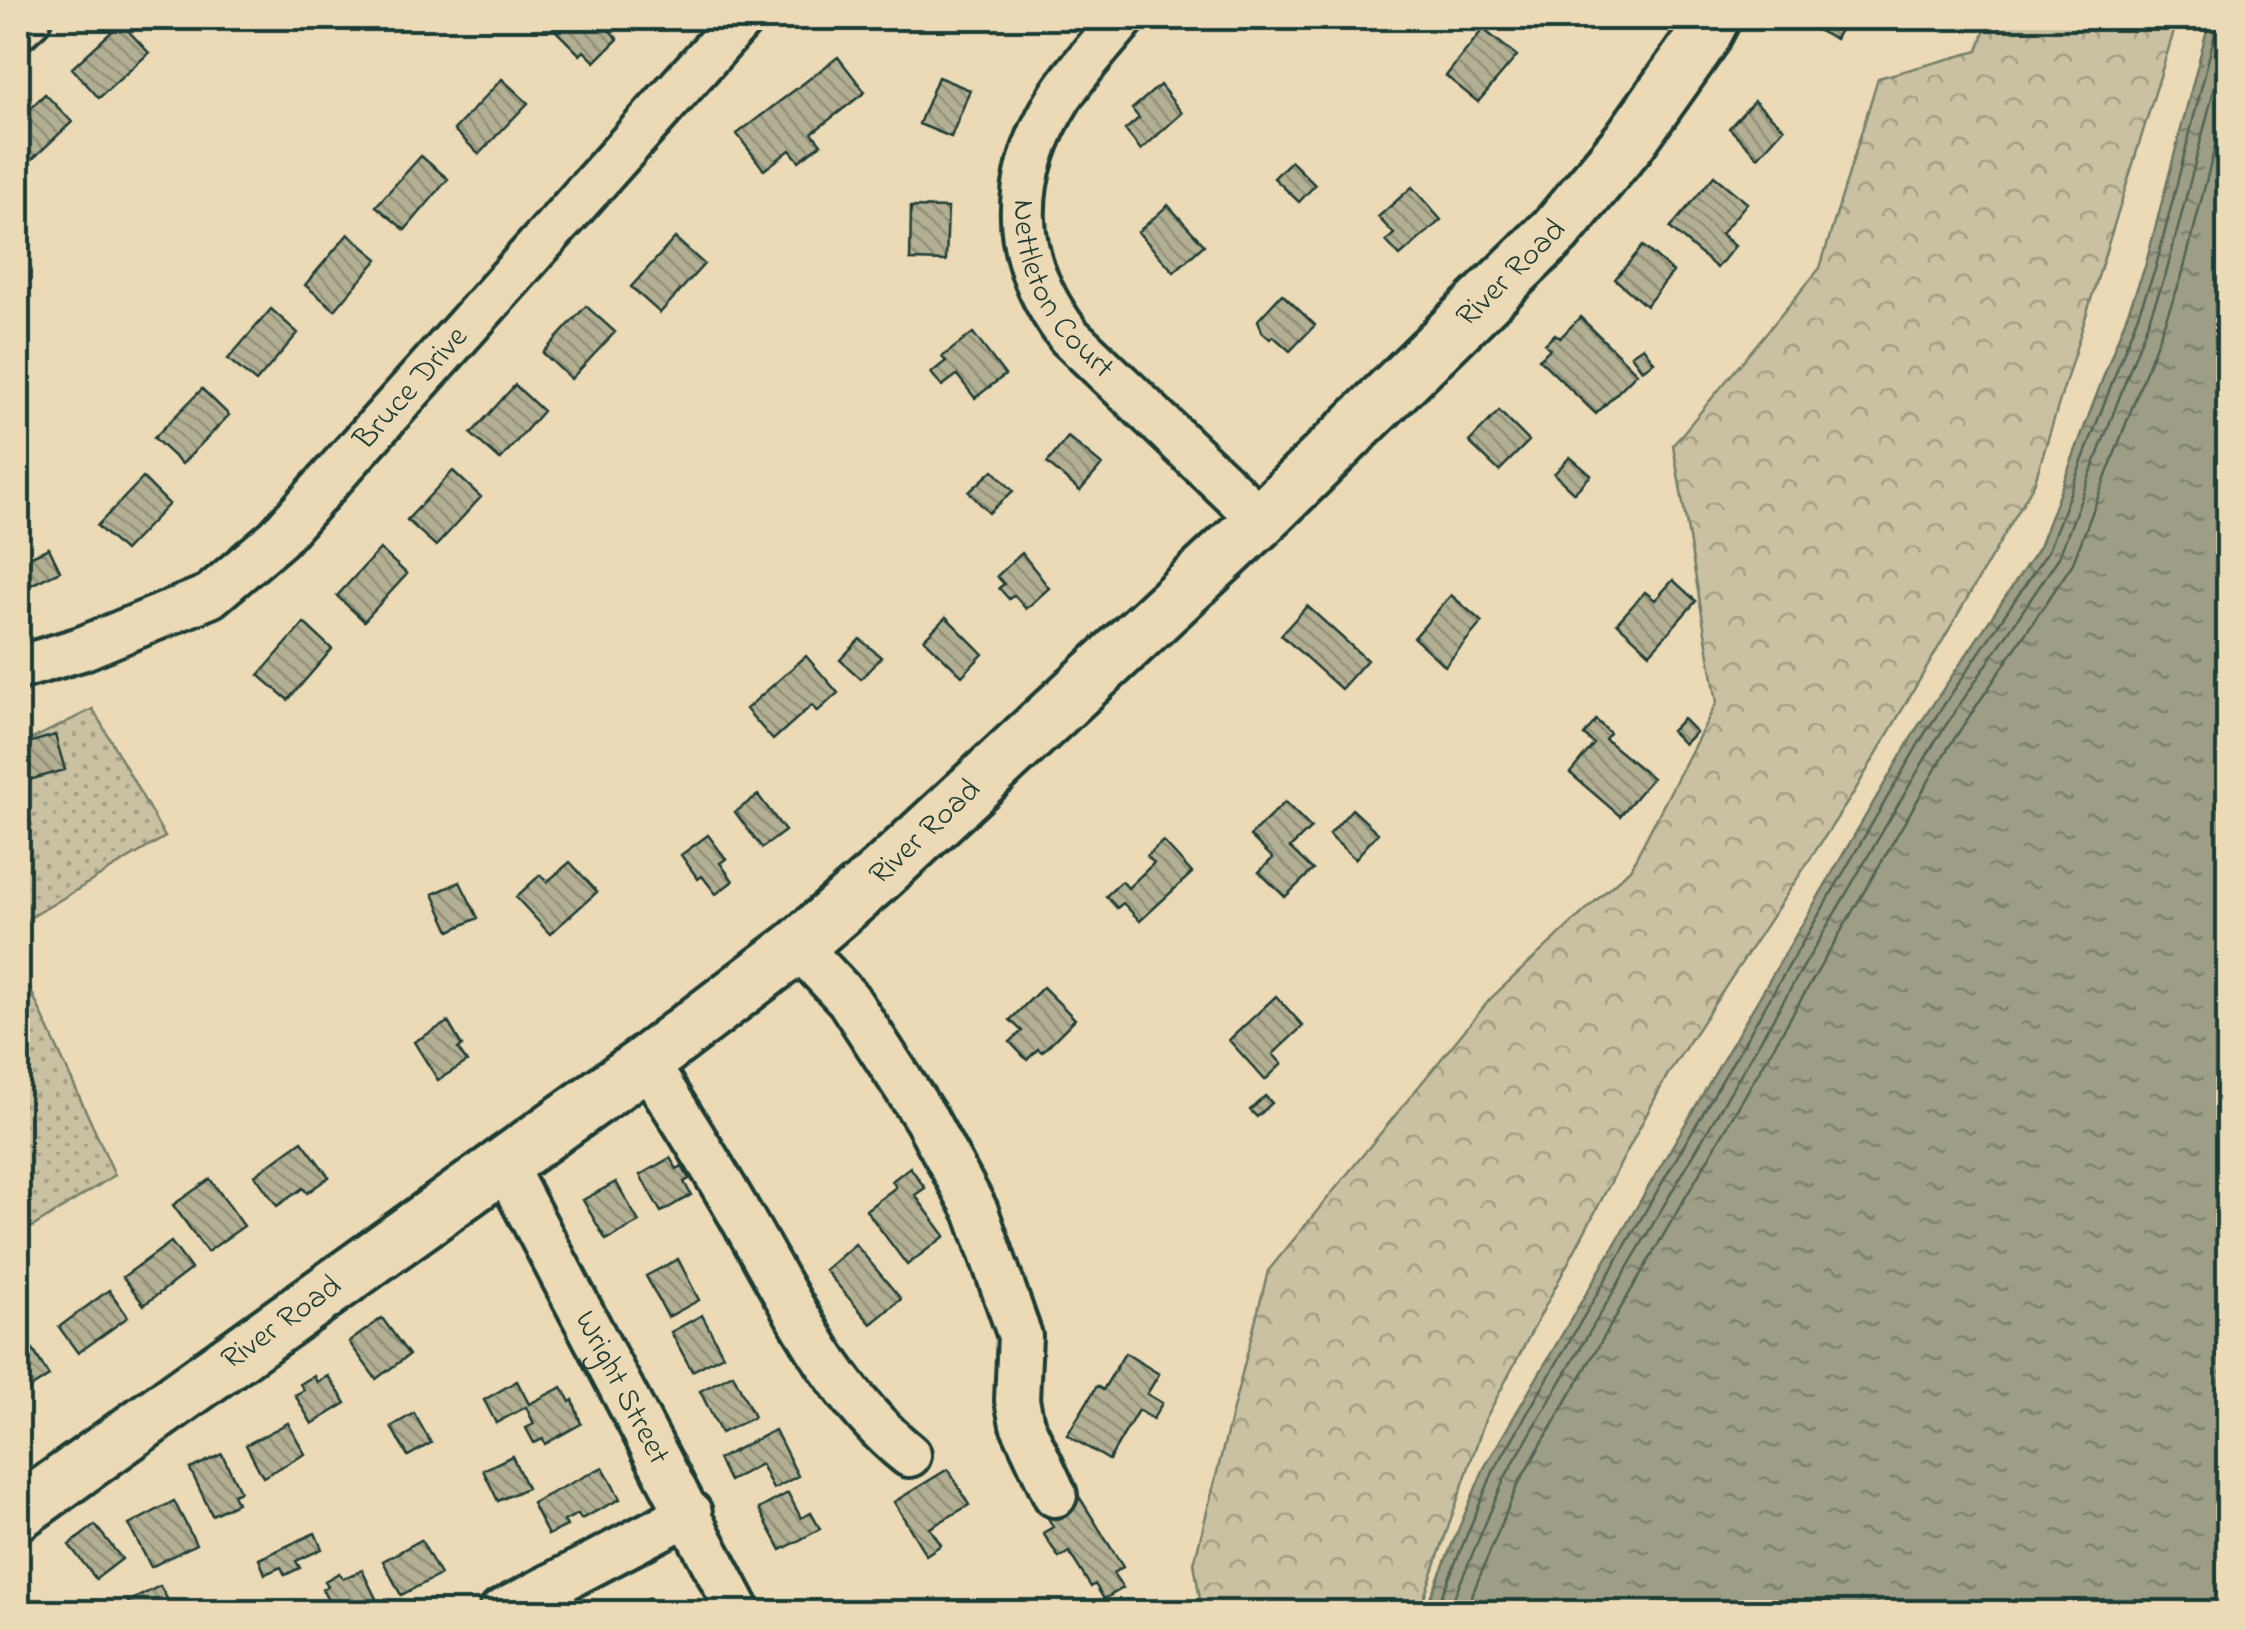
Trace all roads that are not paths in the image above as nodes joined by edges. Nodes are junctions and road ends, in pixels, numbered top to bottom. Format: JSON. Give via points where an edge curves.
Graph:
{"nodes":[{"id":1,"x":29,"y":18,"type":"edge"},
{"id":2,"x":742,"y":18,"type":"edge"},
{"id":3,"x":1123,"y":18,"type":"edge"},
{"id":4,"x":1713,"y":18,"type":"edge"},
{"id":5,"x":18,"y":28,"type":"edge"},
{"id":6,"x":1261,"y":520,"type":"junction"},
{"id":7,"x":18,"y":668,"type":"edge"},
{"id":8,"x":798,"y":946,"type":"junction"},
{"id":9,"x":646,"y":1062,"type":"junction"},
{"id":10,"x":504,"y":1165,"type":"junction"},
{"id":11,"x":909,"y":1455,"type":"dead end"},
{"id":12,"x":1055,"y":1495,"type":"dead end"},
{"id":13,"x":18,"y":1512,"type":"edge"},
{"id":14,"x":690,"y":1514,"type":"junction"},
{"id":15,"x":501,"y":1612,"type":"edge"},
{"id":16,"x":739,"y":1612,"type":"edge"}],
"edges":[{"from":1,"to":5,"type":"street"},
{"from":2,"to":7,"type":"street","name":"Bruce Drive","via":[[278,538],[210,596]]},
{"from":3,"to":6,"type":"street","name":"Nettleton Court","via":[[1062,95],[1024,178],[1023,232],[1035,276],[1069,336]]},
{"from":4,"to":6,"type":"main road","name":"River Road","via":[[1629,142],[1556,230]]},
{"from":6,"to":8,"type":"main road","name":"River Road"},
{"from":8,"to":9,"type":"main road","name":"River Road"},
{"from":8,"to":12,"type":"street","via":[[848,999],[976,1211],[1020,1336],[1022,1424]]},
{"from":9,"to":10,"type":"main road","name":"River Road"},
{"from":9,"to":11,"type":"street","via":[[838,1382]]},
{"from":10,"to":13,"type":"main road","name":"River Road"},
{"from":10,"to":14,"type":"street","name":"Wright Street"},
{"from":14,"to":15,"type":"street"},
{"from":14,"to":16,"type":"street","name":"Wright Street"}]}
